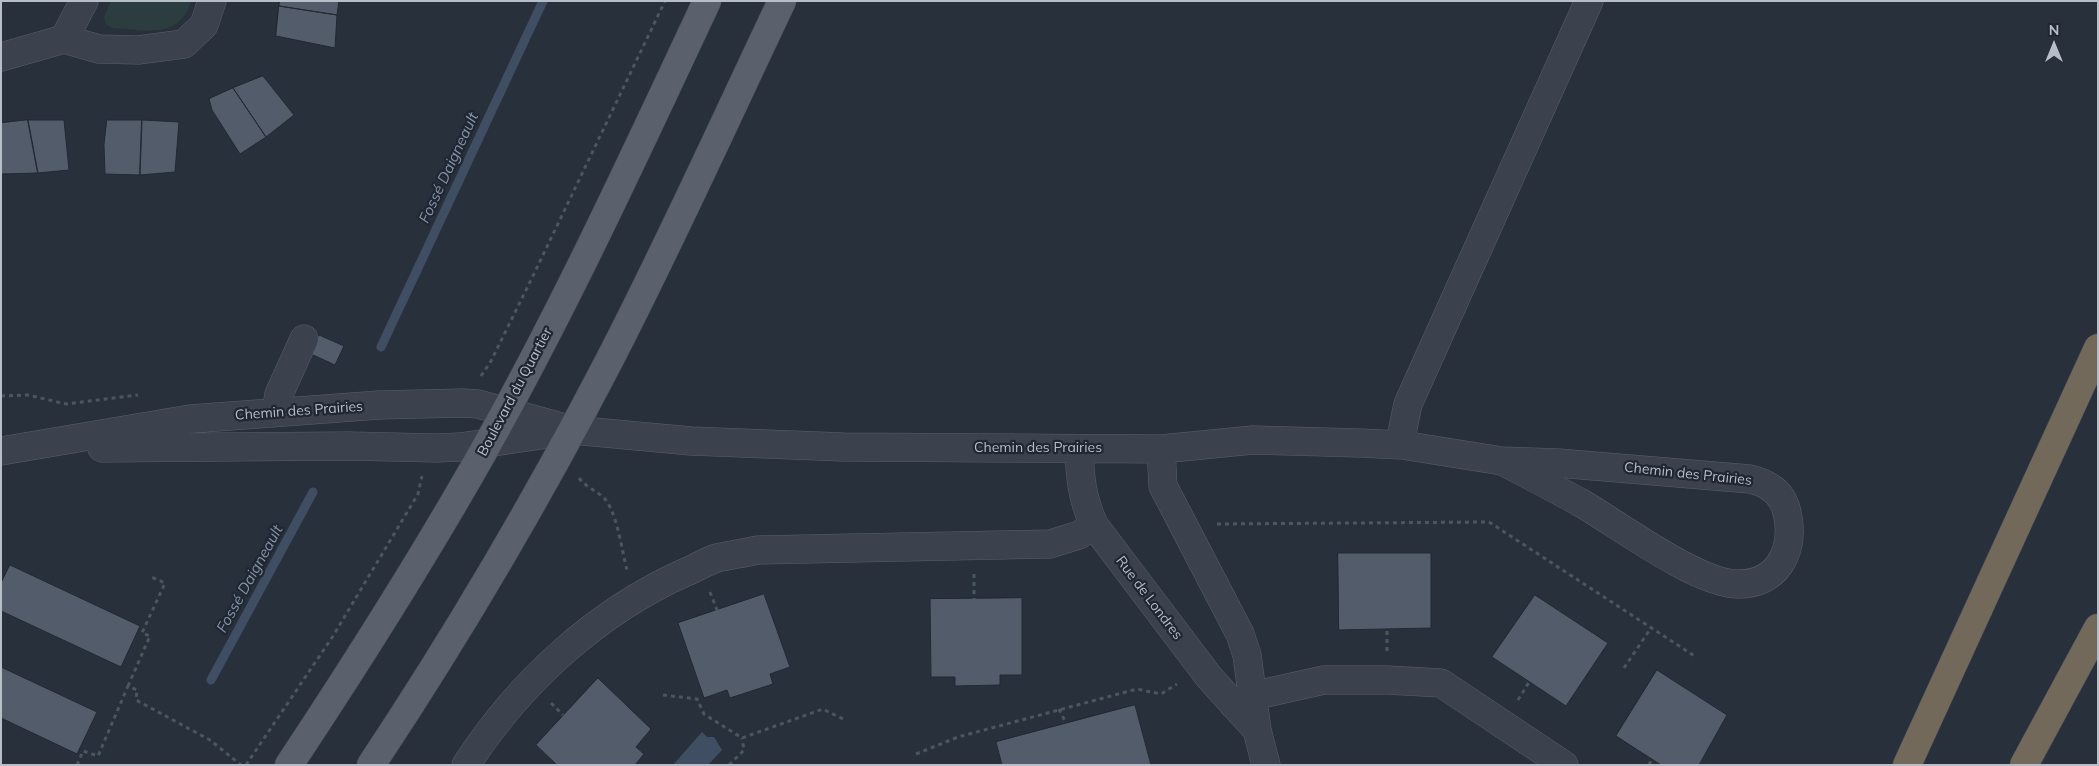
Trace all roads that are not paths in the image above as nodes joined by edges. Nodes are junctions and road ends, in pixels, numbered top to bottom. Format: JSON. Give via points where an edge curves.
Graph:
{"nodes":[{"id":1,"x":84,"y":1,"type":"edge"},
{"id":2,"x":212,"y":1,"type":"edge"},
{"id":3,"x":708,"y":1,"type":"edge"},
{"id":4,"x":782,"y":1,"type":"edge"},
{"id":5,"x":1589,"y":1,"type":"edge"},
{"id":6,"x":64,"y":39,"type":"junction"},
{"id":7,"x":1,"y":57,"type":"edge"},
{"id":8,"x":304,"y":339,"type":"dead end"},
{"id":9,"x":2098,"y":348,"type":"edge"},
{"id":10,"x":276,"y":412,"type":"junction"},
{"id":11,"x":505,"y":412,"type":"junction"},
{"id":12,"x":572,"y":430,"type":"junction"},
{"id":13,"x":488,"y":442,"type":"junction"},
{"id":14,"x":1402,"y":445,"type":"junction"},
{"id":15,"x":13,"y":449,"type":"edge"},
{"id":16,"x":1079,"y":449,"type":"junction"},
{"id":17,"x":1161,"y":449,"type":"junction"},
{"id":18,"x":1502,"y":461,"type":"junction"},
{"id":19,"x":1094,"y":525,"type":"junction"},
{"id":20,"x":2098,"y":628,"type":"edge"},
{"id":21,"x":1243,"y":700,"type":"junction"},
{"id":22,"x":289,"y":765,"type":"edge"},
{"id":23,"x":371,"y":765,"type":"edge"},
{"id":24,"x":466,"y":765,"type":"edge"},
{"id":25,"x":1266,"y":765,"type":"edge"},
{"id":26,"x":1564,"y":765,"type":"edge"},
{"id":27,"x":1907,"y":765,"type":"edge"},
{"id":28,"x":2024,"y":765,"type":"edge"}],
"edges":[{"from":1,"to":6,"type":"street"},
{"from":2,"to":6,"type":"street","via":[[204,25],[184,44],[138,50],[99,49]]},
{"from":3,"to":11,"type":"main road","name":"Boulevard du Quartier","via":[[599,229]]},
{"from":4,"to":12,"type":"main road","via":[[664,251]]},
{"from":5,"to":14,"type":"street","via":[[1408,404]]},
{"from":6,"to":7,"type":"street"},
{"from":8,"to":10,"type":"street","via":[[279,394]]},
{"from":9,"to":27,"type":"highway"},
{"from":10,"to":11,"type":"street","name":"Chemin des Prairies","via":[[462,403]]},
{"from":10,"to":15,"type":"street","name":"Chemin des Prairies","via":[[190,419]]},
{"from":11,"to":12,"type":"street","name":"Chemin des Prairies"},
{"from":11,"to":13,"type":"main road","name":"Boulevard du Quartier"},
{"from":12,"to":13,"type":"street","name":"Chemin des Prairies"},
{"from":12,"to":16,"type":"street","name":"Chemin des Prairies","via":[[795,446]]},
{"from":12,"to":23,"type":"main road","via":[[458,628]]},
{"from":13,"to":15,"type":"street","name":"Chemin des Prairies","via":[[437,448]]},
{"from":13,"to":22,"type":"main road","name":"Boulevard du Quartier","via":[[463,488]]},
{"from":14,"to":17,"type":"street","name":"Chemin des Prairies","via":[[1253,440]]},
{"from":14,"to":18,"type":"street","name":"Chemin des Prairies"},
{"from":16,"to":17,"type":"street","name":"Chemin des Prairies"},
{"from":16,"to":19,"type":"street","name":"Rue de Londres","via":[[1084,501]]},
{"from":17,"to":21,"type":"street","via":[[1164,486],[1240,634],[1247,655]]},
{"from":18,"to":18,"type":"street","name":"Chemin des Prairies","via":[[1583,504],[1695,572],[1724,583],[1752,583],[1765,578],[1776,570],[1789,544],[1786,507],[1780,496],[1772,488],[1750,479]]},
{"from":19,"to":21,"type":"street","name":"Rue de Londres","via":[[1209,677]]},
{"from":19,"to":24,"type":"street","via":[[1079,535],[1050,544],[758,550],[716,559],[640,596],[566,650],[493,725]]},
{"from":20,"to":28,"type":"highway"},
{"from":21,"to":25,"type":"street","via":[[1257,730]]},
{"from":21,"to":26,"type":"street","via":[[1324,680],[1441,683]]}]}
